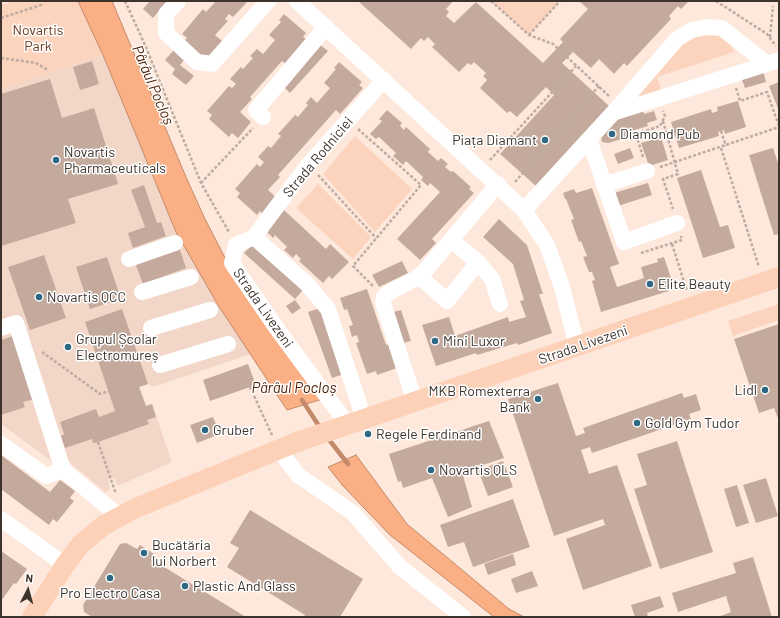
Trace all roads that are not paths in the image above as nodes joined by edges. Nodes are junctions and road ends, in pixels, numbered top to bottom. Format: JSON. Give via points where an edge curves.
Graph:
{"nodes":[{"id":1,"x":178,"y":1,"type":"edge"},
{"id":2,"x":268,"y":1,"type":"edge"},
{"id":3,"x":297,"y":1,"type":"edge"},
{"id":4,"x":326,"y":27,"type":"junction"},
{"id":5,"x":777,"y":59,"type":"edge"},
{"id":6,"x":384,"y":80,"type":"junction"},
{"id":7,"x":616,"y":109,"type":"junction"},
{"id":8,"x":263,"y":117,"type":"road end"},
{"id":9,"x":589,"y":139,"type":"junction"},
{"id":10,"x":647,"y":171,"type":"road end"},
{"id":11,"x":504,"y":185,"type":"junction"},
{"id":12,"x":604,"y":185,"type":"junction"},
{"id":13,"x":524,"y":210,"type":"junction"},
{"id":14,"x":677,"y":224,"type":"road end"},
{"id":15,"x":254,"y":237,"type":"junction"},
{"id":16,"x":451,"y":240,"type":"junction"},
{"id":17,"x":175,"y":243,"type":"dead end"},
{"id":18,"x":129,"y":259,"type":"dead end"},
{"id":19,"x":478,"y":262,"type":"junction"},
{"id":20,"x":419,"y":276,"type":"junction"},
{"id":21,"x":191,"y":277,"type":"dead end"},
{"id":22,"x":779,"y":278,"type":"edge"},
{"id":23,"x":142,"y":292,"type":"dead end"},
{"id":24,"x":500,"y":304,"type":"dead end"},
{"id":25,"x":210,"y":310,"type":"dead end"},
{"id":26,"x":1,"y":328,"type":"edge"},
{"id":27,"x":151,"y":328,"type":"dead end"},
{"id":28,"x":228,"y":344,"type":"dead end"},
{"id":29,"x":577,"y":347,"type":"junction"},
{"id":30,"x":160,"y":365,"type":"dead end"},
{"id":31,"x":415,"y":402,"type":"junction"},
{"id":32,"x":352,"y":424,"type":"junction"},
{"id":33,"x":275,"y":442,"type":"junction"},
{"id":34,"x":1,"y":444,"type":"edge"},
{"id":35,"x":63,"y":470,"type":"junction"},
{"id":36,"x":119,"y":509,"type":"junction"},
{"id":37,"x":1,"y":519,"type":"edge"},
{"id":38,"x":65,"y":565,"type":"junction"},
{"id":39,"x":32,"y":617,"type":"edge"},
{"id":40,"x":463,"y":617,"type":"edge"}],
"edges":[{"from":1,"to":2,"type":"street","via":[[166,14],[166,33],[197,62],[212,64]]},
{"from":3,"to":4,"type":"street"},
{"from":4,"to":6,"type":"street"},
{"from":4,"to":8,"type":"street","via":[[256,110]]},
{"from":5,"to":7,"type":"street"},
{"from":5,"to":7,"type":"street","via":[[722,28],[692,30],[677,39]]},
{"from":6,"to":11,"type":"street","via":[[477,165]]},
{"from":6,"to":15,"type":"street","name":"Strada Rodniciei","via":[[308,165]]},
{"from":7,"to":9,"type":"street"},
{"from":9,"to":12,"type":"street"},
{"from":9,"to":13,"type":"street"},
{"from":10,"to":12,"type":"street"},
{"from":11,"to":13,"type":"street"},
{"from":11,"to":16,"type":"street"},
{"from":12,"to":14,"type":"street","via":[[624,242]]},
{"from":13,"to":29,"type":"street","via":[[547,246],[562,287]]},
{"from":15,"to":32,"type":"street","via":[[307,284],[328,309]]},
{"from":15,"to":32,"type":"street","name":"Strada Livezeni","via":[[236,245],[232,263],[275,326]]},
{"from":16,"to":19,"type":"street"},
{"from":16,"to":20,"type":"street"},
{"from":17,"to":18,"type":"street"},
{"from":19,"to":20,"type":"street","via":[[447,301]]},
{"from":19,"to":24,"type":"street","via":[[492,279]]},
{"from":20,"to":31,"type":"street","via":[[388,293],[383,303]]},
{"from":21,"to":23,"type":"street"},
{"from":22,"to":29,"type":"main road","name":"Strada Livezeni"},
{"from":25,"to":27,"type":"street"},
{"from":26,"to":35,"type":"street","via":[[16,323]]},
{"from":28,"to":30,"type":"street"},
{"from":29,"to":31,"type":"main road","name":"Strada Livezeni"},
{"from":31,"to":32,"type":"main road","name":"Strada Livezeni"},
{"from":32,"to":33,"type":"main road","name":"Strada Livezeni","via":[[297,442]]},
{"from":33,"to":36,"type":"main road","name":"Strada Livezeni"},
{"from":33,"to":40,"type":"street","via":[[298,475],[353,513],[400,567]]},
{"from":34,"to":35,"type":"street","via":[[46,476]]},
{"from":35,"to":36,"type":"street"},
{"from":36,"to":38,"type":"main road","name":"Strada Livezeni","via":[[81,544]]},
{"from":37,"to":38,"type":"street"},
{"from":38,"to":39,"type":"main road","name":"Strada Livezeni"}]}
